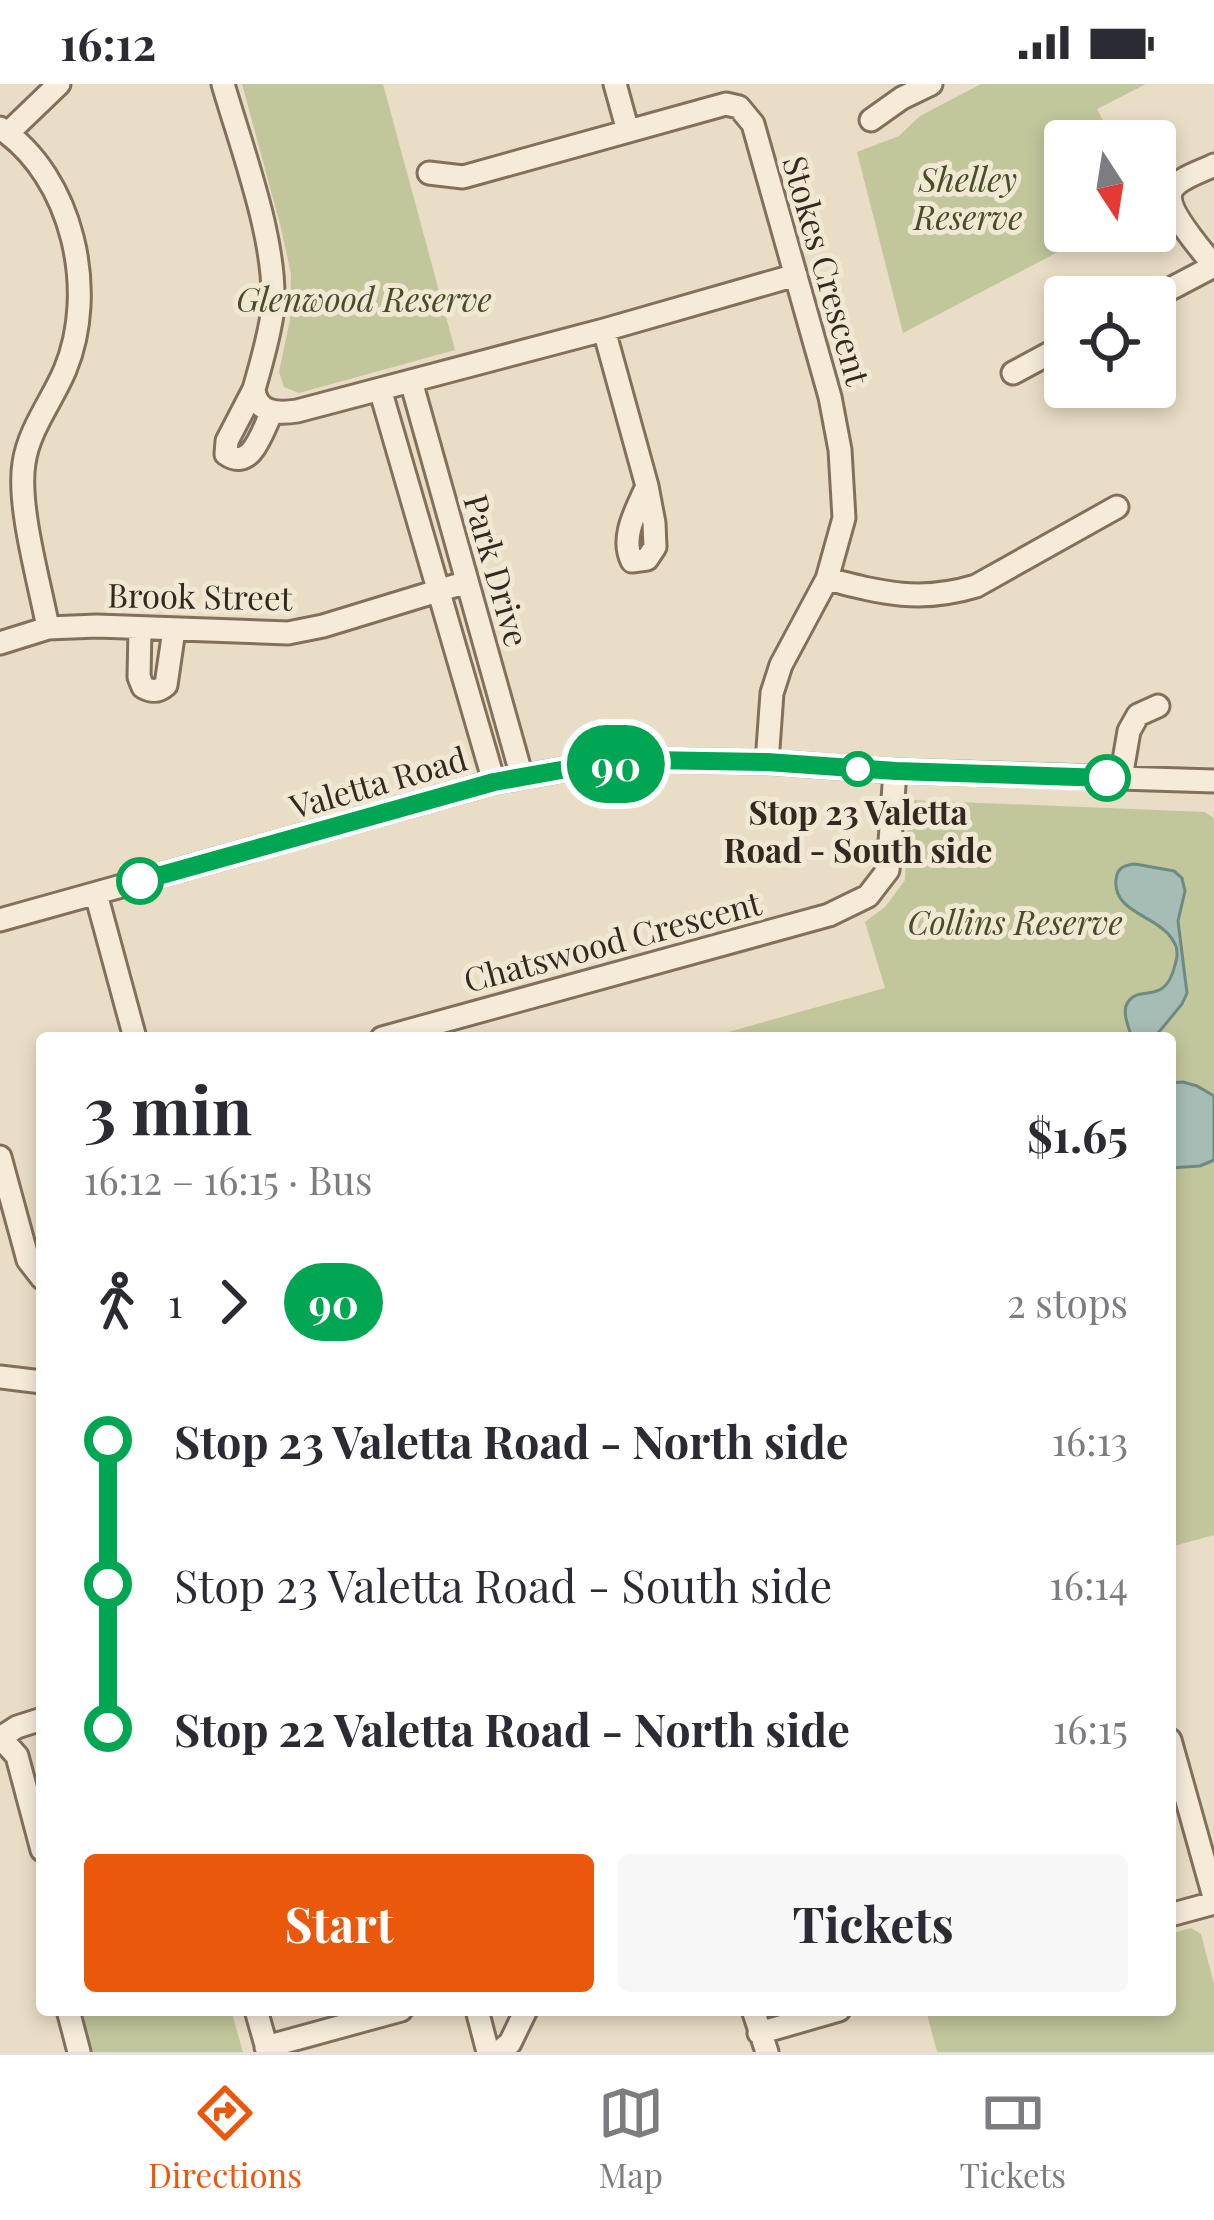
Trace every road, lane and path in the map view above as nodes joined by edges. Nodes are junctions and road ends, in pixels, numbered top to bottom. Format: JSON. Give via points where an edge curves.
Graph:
{"nodes":[{"id":1,"x":59,"y":84,"type":"edge"},
{"id":2,"x":223,"y":84,"type":"edge"},
{"id":3,"x":615,"y":84,"type":"edge"},
{"id":4,"x":931,"y":84,"type":"edge"},
{"id":5,"x":871,"y":120,"type":"dead end"},
{"id":6,"x":4,"y":131,"type":"edge"},
{"id":7,"x":628,"y":131,"type":"junction"},
{"id":8,"x":1214,"y":165,"type":"edge"},
{"id":9,"x":429,"y":172,"type":"dead end"},
{"id":10,"x":1214,"y":266,"type":"edge"},
{"id":11,"x":796,"y":275,"type":"junction"},
{"id":12,"x":1176,"y":286,"type":"edge"},
{"id":13,"x":604,"y":330,"type":"junction"},
{"id":14,"x":1044,"y":356,"type":"edge"},
{"id":15,"x":1013,"y":373,"type":"dead end"},
{"id":16,"x":411,"y":381,"type":"junction"},
{"id":17,"x":380,"y":388,"type":"junction"},
{"id":18,"x":254,"y":389,"type":"junction"},
{"id":19,"x":272,"y":412,"type":"junction"},
{"id":20,"x":647,"y":486,"type":"dead end"},
{"id":21,"x":1117,"y":507,"type":"dead end"},
{"id":22,"x":827,"y":579,"type":"junction"},
{"id":23,"x":467,"y":582,"type":"junction"},
{"id":24,"x":440,"y":591,"type":"junction"},
{"id":25,"x":48,"y":628,"type":"junction"},
{"id":26,"x":140,"y":628,"type":"junction"},
{"id":27,"x":174,"y":629,"type":"junction"},
{"id":28,"x":0,"y":643,"type":"edge"},
{"id":29,"x":1158,"y":706,"type":"dead end"},
{"id":30,"x":767,"y":762,"type":"junction"},
{"id":31,"x":896,"y":771,"type":"junction"},
{"id":32,"x":523,"y":777,"type":"junction"},
{"id":33,"x":1120,"y":778,"type":"junction"},
{"id":34,"x":1214,"y":781,"type":"edge"},
{"id":35,"x":494,"y":782,"type":"junction"},
{"id":36,"x":96,"y":894,"type":"junction"},
{"id":37,"x":0,"y":920,"type":"edge"},
{"id":38,"x":133,"y":1032,"type":"edge"},
{"id":39,"x":404,"y":1032,"type":"edge"},
{"id":40,"x":0,"y":1157,"type":"edge"},
{"id":41,"x":36,"y":1270,"type":"edge"},
{"id":42,"x":0,"y":1377,"type":"edge"},
{"id":43,"x":36,"y":1381,"type":"edge"},
{"id":44,"x":36,"y":1721,"type":"edge"},
{"id":45,"x":0,"y":1738,"type":"edge"},
{"id":46,"x":1176,"y":1762,"type":"edge"},
{"id":47,"x":1214,"y":1799,"type":"edge"},
{"id":48,"x":1188,"y":1806,"type":"junction"},
{"id":49,"x":36,"y":1827,"type":"edge"},
{"id":50,"x":1214,"y":1900,"type":"edge"},
{"id":51,"x":1176,"y":1914,"type":"edge"},
{"id":52,"x":70,"y":2016,"type":"edge"},
{"id":53,"x":258,"y":2016,"type":"edge"},
{"id":54,"x":381,"y":2016,"type":"edge"},
{"id":55,"x":479,"y":2016,"type":"edge"},
{"id":56,"x":523,"y":2016,"type":"edge"},
{"id":57,"x":825,"y":2016,"type":"edge"},
{"id":58,"x":763,"y":2042,"type":"edge"},
{"id":59,"x":267,"y":2050,"type":"edge"},
{"id":60,"x":79,"y":2052,"type":"edge"},
{"id":61,"x":488,"y":2052,"type":"edge"},
{"id":62,"x":500,"y":2052,"type":"edge"}],
"edges":[{"from":1,"to":6,"type":"street"},
{"from":2,"to":18,"type":"street","via":[[272,267],[272,311]]},
{"from":3,"to":7,"type":"street"},
{"from":4,"to":5,"type":"street"},
{"from":6,"to":25,"type":"street","via":[[43,169],[58,197],[79,280],[66,368],[23,467]]},
{"from":7,"to":9,"type":"street","name":"Stokes Crescent","via":[[463,177]]},
{"from":7,"to":11,"type":"street","name":"Stokes Crescent","via":[[739,107],[753,124]]},
{"from":8,"to":10,"type":"street","via":[[1170,193],[1171,208]]},
{"from":10,"to":12,"type":"street"},
{"from":11,"to":13,"type":"street"},
{"from":11,"to":22,"type":"street","name":"Stokes Crescent","via":[[841,450],[844,518]]},
{"from":13,"to":16,"type":"street"},
{"from":13,"to":20,"type":"street"},
{"from":14,"to":15,"type":"street"},
{"from":16,"to":17,"type":"street"},
{"from":16,"to":23,"type":"street","name":"Park Drive"},
{"from":17,"to":19,"type":"street"},
{"from":17,"to":24,"type":"street","name":"Park Drive"},
{"from":18,"to":19,"type":"street"},
{"from":18,"to":19,"type":"street","via":[[226,454],[248,455]]},
{"from":21,"to":22,"type":"street","via":[[952,593],[886,594]]},
{"from":22,"to":30,"type":"street","name":"Stokes Crescent","via":[[772,693]]},
{"from":23,"to":24,"type":"street","name":"Brook Street"},
{"from":23,"to":32,"type":"street","name":"Park Drive"},
{"from":24,"to":27,"type":"street","name":"Brook Street","via":[[288,633]]},
{"from":24,"to":35,"type":"street","name":"Park Drive"},
{"from":25,"to":26,"type":"street","name":"Brook Street"},
{"from":25,"to":28,"type":"street","name":"Brook Street"},
{"from":26,"to":27,"type":"street","name":"Brook Street"},
{"from":26,"to":27,"type":"street","via":[[140,677],[149,691],[166,685]]},
{"from":29,"to":33,"type":"street","via":[[1129,730]]},
{"from":30,"to":31,"type":"street","name":"Valetta Road"},
{"from":30,"to":32,"type":"street","name":"Valetta Road","via":[[649,760]]},
{"from":31,"to":33,"type":"street","name":"Valetta Road"},
{"from":31,"to":39,"type":"street","name":"Chatswood Crescent","via":[[888,870],[868,896],[829,915]]},
{"from":32,"to":35,"type":"street","name":"Valetta Road"},
{"from":33,"to":34,"type":"street","name":"Valetta Road"},
{"from":35,"to":36,"type":"street","name":"Valetta Road"},
{"from":36,"to":37,"type":"street","name":"Valetta Road"},
{"from":36,"to":38,"type":"street"},
{"from":40,"to":41,"type":"street"},
{"from":42,"to":43,"type":"street"},
{"from":44,"to":45,"type":"street"},
{"from":45,"to":49,"type":"street","via":[[17,1756]]},
{"from":46,"to":48,"type":"street"},
{"from":47,"to":48,"type":"street"},
{"from":48,"to":50,"type":"street"},
{"from":50,"to":51,"type":"street"},
{"from":52,"to":60,"type":"street"},
{"from":53,"to":59,"type":"street"},
{"from":54,"to":59,"type":"street"},
{"from":55,"to":61,"type":"street"},
{"from":56,"to":62,"type":"street"},
{"from":57,"to":58,"type":"street"}]}
